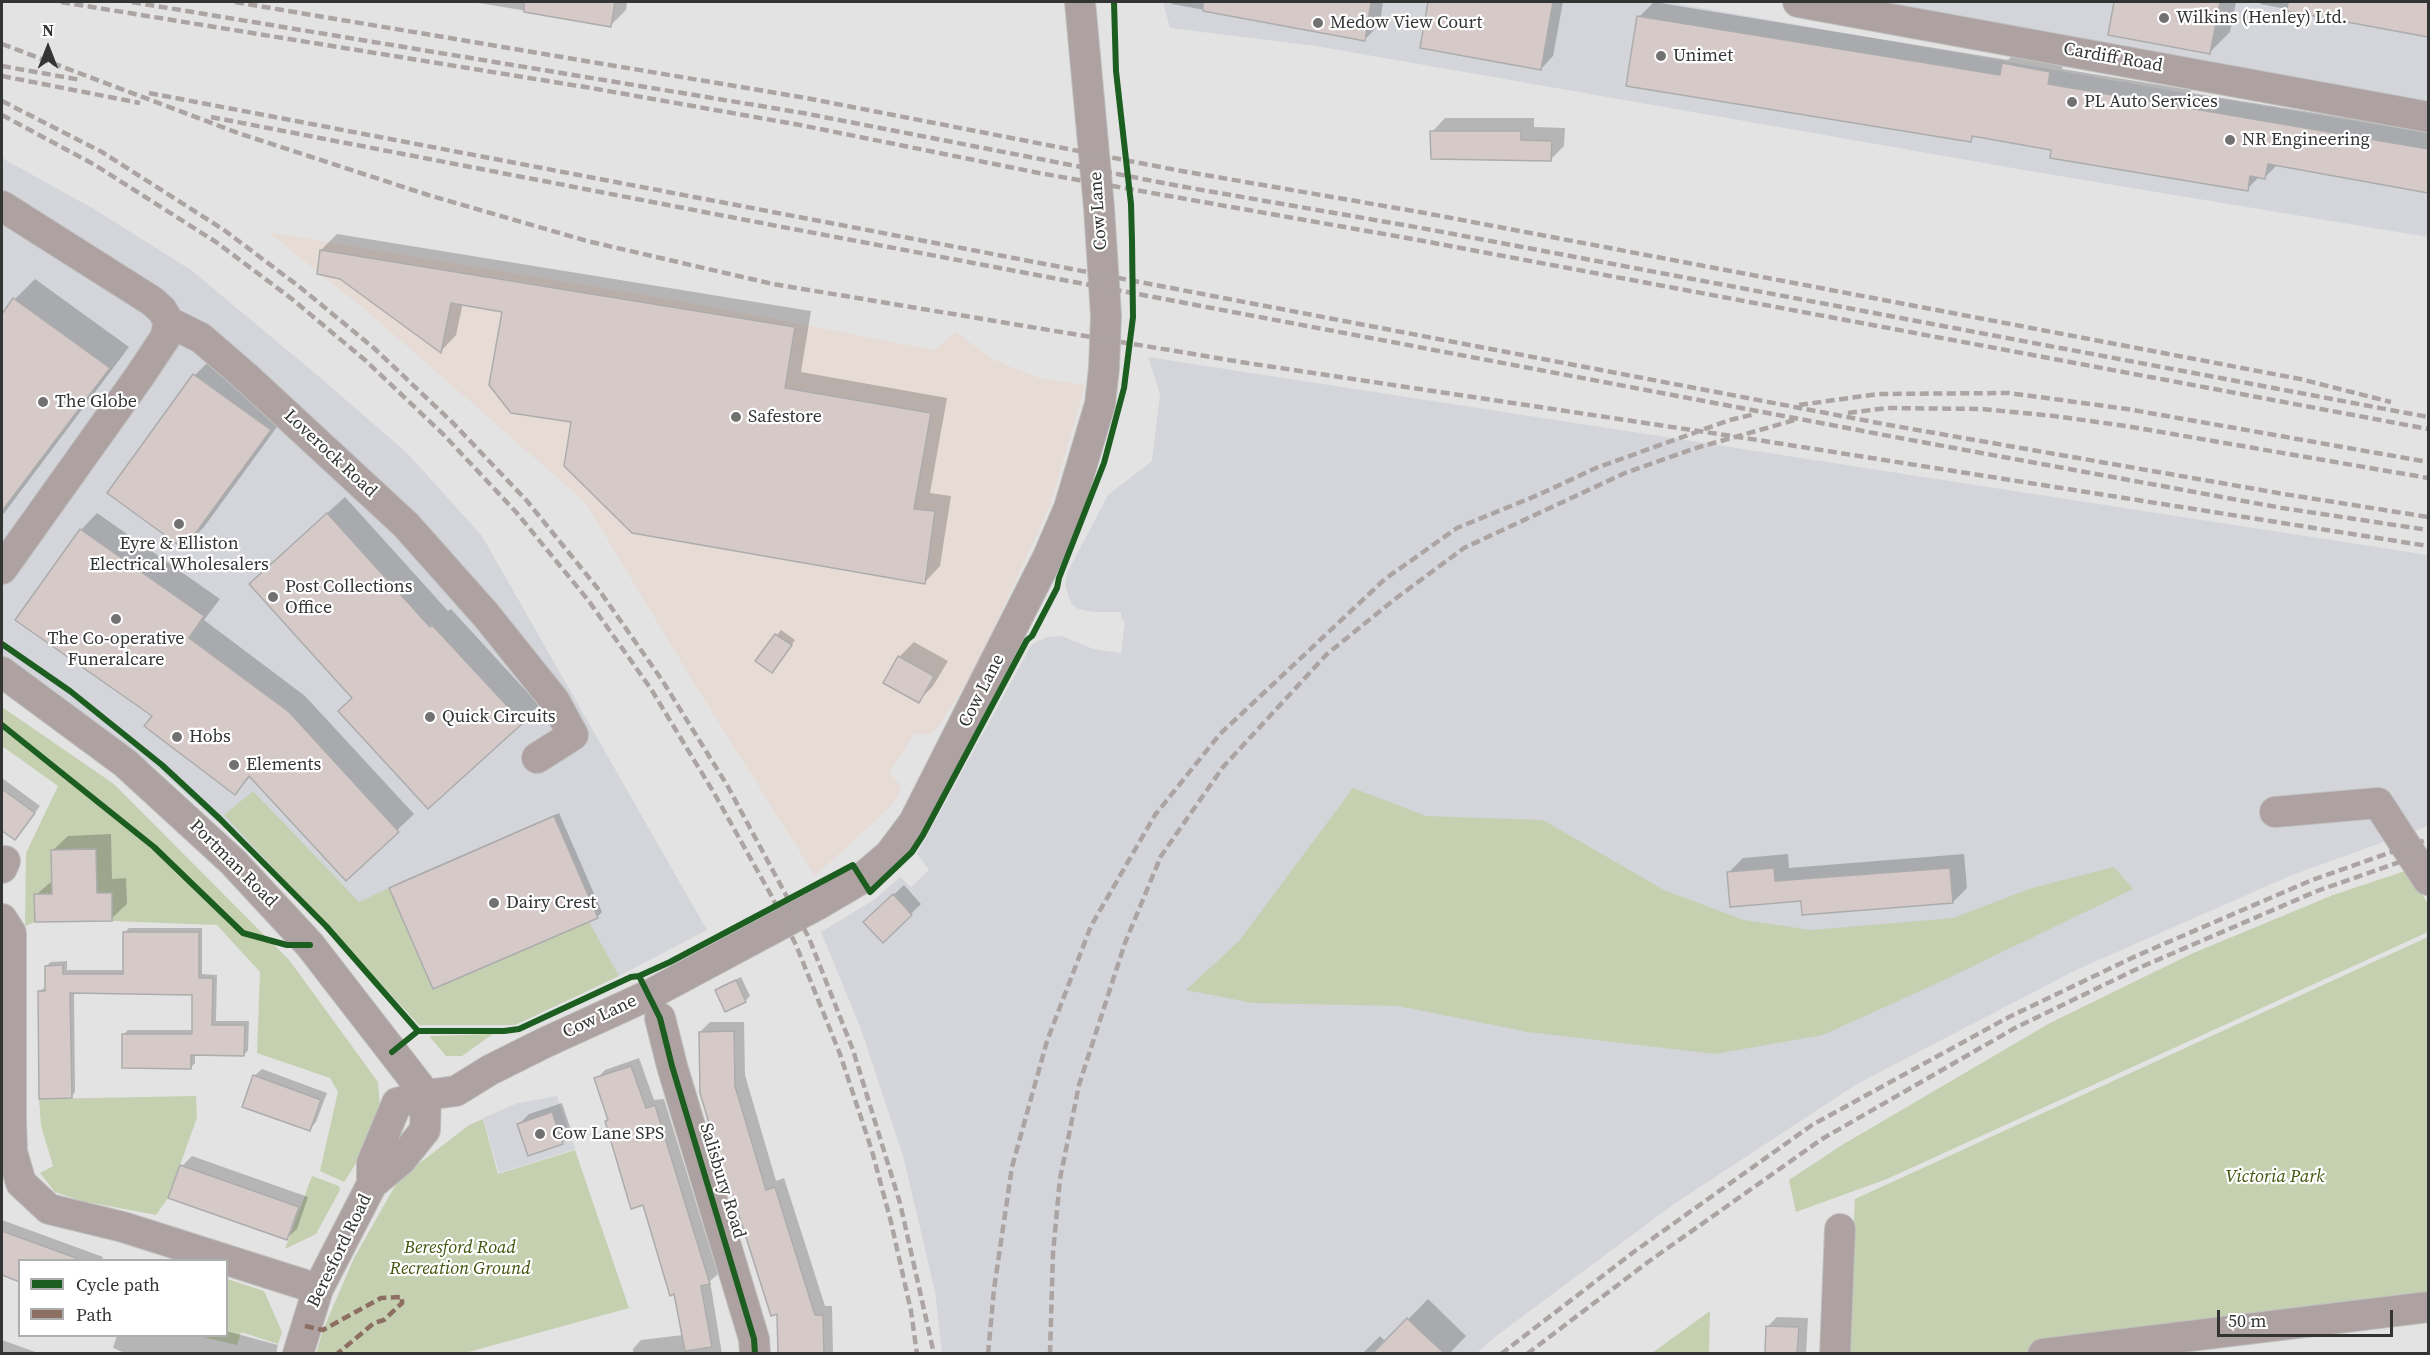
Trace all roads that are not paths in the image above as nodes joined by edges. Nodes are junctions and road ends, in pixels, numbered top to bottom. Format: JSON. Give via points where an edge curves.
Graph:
{"nodes":[{"id":1,"x":1080,"y":2,"type":"edge"},
{"id":2,"x":1798,"y":2,"type":"edge"},
{"id":3,"x":2428,"y":117,"type":"edge"},
{"id":4,"x":2,"y":206,"type":"edge"},
{"id":5,"x":169,"y":322,"type":"junction"},
{"id":6,"x":2,"y":569,"type":"edge"},
{"id":7,"x":2,"y":672,"type":"edge"},
{"id":8,"x":537,"y":758,"type":"dead end"},
{"id":9,"x":2275,"y":812,"type":"dead end"},
{"id":10,"x":2428,"y":880,"type":"edge"},
{"id":11,"x":2,"y":919,"type":"edge"},
{"id":12,"x":660,"y":1018,"type":"dead end"},
{"id":13,"x":426,"y":1095,"type":"junction"},
{"id":14,"x":1840,"y":1229,"type":"dead end"},
{"id":15,"x":224,"y":1259,"type":"edge"},
{"id":16,"x":228,"y":1260,"type":"edge"},
{"id":17,"x":318,"y":1289,"type":"junction"},
{"id":18,"x":2428,"y":1306,"type":"edge"},
{"id":19,"x":298,"y":1353,"type":"edge"},
{"id":20,"x":755,"y":1353,"type":"edge"},
{"id":21,"x":1835,"y":1353,"type":"edge"},
{"id":22,"x":2043,"y":1353,"type":"edge"}],
"edges":[{"from":1,"to":13,"type":"street","name":"Cow Lane","via":[[1106,316],[1100,404],[1069,508],[1048,556],[914,822],[883,860],[861,879],[817,905],[649,995],[490,1070],[456,1091]]},
{"from":2,"to":3,"type":"street","name":"Cardiff Road"},
{"from":4,"to":5,"type":"street","name":"Loverock Road","via":[[152,301]]},
{"from":5,"to":6,"type":"street","via":[[165,338],[139,377]]},
{"from":5,"to":8,"type":"street","name":"Loverock Road","via":[[201,338],[341,464],[405,525],[492,622],[554,700],[573,735]]},
{"from":7,"to":13,"type":"street","name":"Portman Road","via":[[125,763],[233,862],[310,945]]},
{"from":9,"to":10,"type":"street","via":[[2378,803]]},
{"from":11,"to":15,"type":"street","via":[[11,933],[10,1119],[12,1152],[21,1183],[49,1209],[123,1227]]},
{"from":12,"to":20,"type":"street","name":"Salisbury Road"},
{"from":13,"to":17,"type":"street","name":"Beresford Road","via":[[398,1103],[372,1163],[372,1184]]},
{"from":14,"to":21,"type":"street"},
{"from":16,"to":17,"type":"street"},
{"from":17,"to":19,"type":"street","name":"Beresford Road"},
{"from":18,"to":22,"type":"street"}]}
